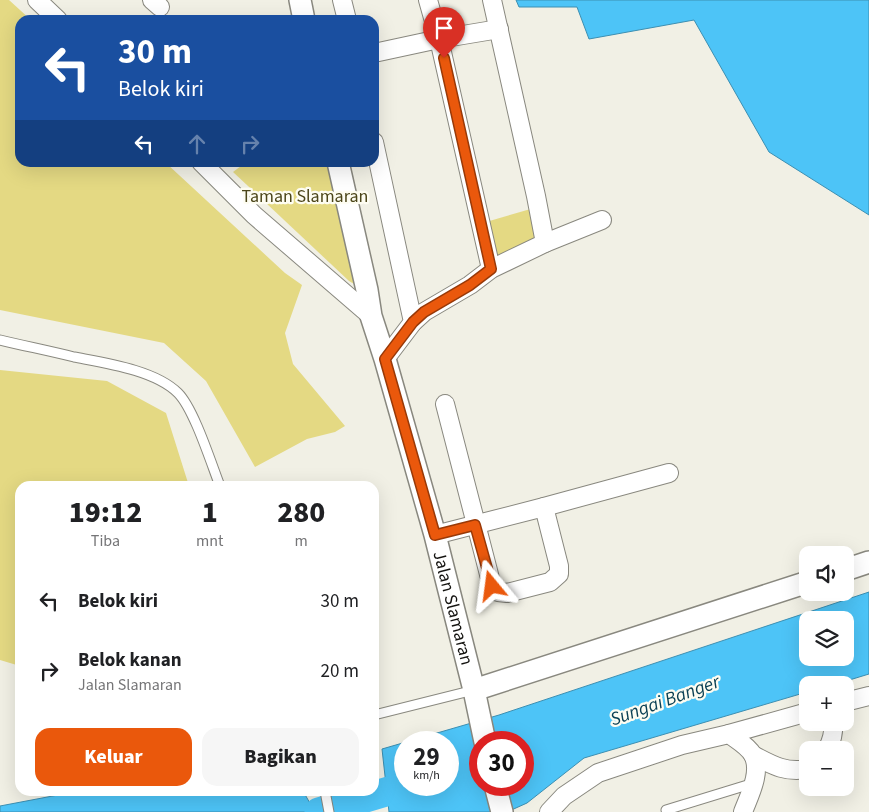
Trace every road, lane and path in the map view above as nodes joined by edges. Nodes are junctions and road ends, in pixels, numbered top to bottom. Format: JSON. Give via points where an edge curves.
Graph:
{"nodes":[{"id":1,"x":37,"y":0,"type":"edge"},
{"id":2,"x":300,"y":0,"type":"edge"},
{"id":3,"x":342,"y":0,"type":"edge"},
{"id":4,"x":428,"y":0,"type":"edge"},
{"id":5,"x":492,"y":0,"type":"edge"},
{"id":6,"x":53,"y":15,"type":"edge"},
{"id":7,"x":303,"y":15,"type":"edge"},
{"id":8,"x":346,"y":15,"type":"edge"},
{"id":9,"x":499,"y":28,"type":"junction"},
{"id":10,"x":439,"y":39,"type":"junction"},
{"id":11,"x":379,"y":53,"type":"edge"},
{"id":12,"x":379,"y":165,"type":"edge"},
{"id":13,"x":206,"y":167,"type":"edge"},
{"id":14,"x":339,"y":167,"type":"edge"},
{"id":15,"x":602,"y":220,"type":"dead end"},
{"id":16,"x":545,"y":244,"type":"junction"},
{"id":17,"x":491,"y":269,"type":"junction"},
{"id":18,"x":371,"y":316,"type":"junction"},
{"id":19,"x":413,"y":322,"type":"junction"},
{"id":20,"x":0,"y":340,"type":"edge"},
{"id":21,"x":385,"y":359,"type":"junction"},
{"id":22,"x":445,"y":404,"type":"dead end"},
{"id":23,"x":669,"y":473,"type":"dead end"},
{"id":24,"x":218,"y":481,"type":"edge"},
{"id":25,"x":544,"y":507,"type":"junction"},
{"id":26,"x":475,"y":525,"type":"junction"},
{"id":27,"x":435,"y":535,"type":"junction"},
{"id":28,"x":869,"y":562,"type":"edge"},
{"id":29,"x":854,"y":567,"type":"edge"},
{"id":30,"x":799,"y":585,"type":"edge"},
{"id":31,"x":474,"y":690,"type":"junction"},
{"id":32,"x":869,"y":696,"type":"edge"},
{"id":33,"x":854,"y":700,"type":"edge"},
{"id":34,"x":379,"y":714,"type":"edge"},
{"id":35,"x":799,"y":715,"type":"edge"},
{"id":36,"x":482,"y":731,"type":"edge"},
{"id":37,"x":730,"y":734,"type":"junction"},
{"id":38,"x":753,"y":755,"type":"junction"},
{"id":39,"x":799,"y":770,"type":"edge"},
{"id":40,"x":754,"y":783,"type":"junction"},
{"id":41,"x":326,"y":796,"type":"edge"},
{"id":42,"x":498,"y":796,"type":"edge"},
{"id":43,"x":666,"y":810,"type":"dead end"},
{"id":44,"x":330,"y":812,"type":"edge"},
{"id":45,"x":502,"y":812,"type":"edge"},
{"id":46,"x":549,"y":812,"type":"edge"},
{"id":47,"x":743,"y":812,"type":"edge"}],
"edges":[{"from":1,"to":6,"type":"street"},
{"from":2,"to":7,"type":"street"},
{"from":3,"to":8,"type":"street"},
{"from":4,"to":10,"type":"street"},
{"from":5,"to":9,"type":"street"},
{"from":9,"to":10,"type":"street"},
{"from":9,"to":16,"type":"street"},
{"from":10,"to":11,"type":"street"},
{"from":10,"to":17,"type":"street"},
{"from":12,"to":19,"type":"street"},
{"from":13,"to":18,"type":"street","via":[[254,215]]},
{"from":14,"to":18,"type":"street","name":"Jalan Slamaran"},
{"from":15,"to":16,"type":"street"},
{"from":16,"to":17,"type":"street"},
{"from":17,"to":19,"type":"street"},
{"from":18,"to":21,"type":"street","name":"Jalan Slamaran"},
{"from":19,"to":21,"type":"street"},
{"from":20,"to":24,"type":"lane","via":[[111,365],[162,382],[178,393],[190,411]]},
{"from":21,"to":27,"type":"street","name":"Jalan Slamaran"},
{"from":22,"to":26,"type":"street"},
{"from":23,"to":25,"type":"street"},
{"from":25,"to":26,"type":"street"},
{"from":25,"to":26,"type":"street","via":[[559,566],[559,574],[550,582],[507,593],[498,592],[492,586]]},
{"from":26,"to":27,"type":"street"},
{"from":27,"to":31,"type":"street","name":"Jalan Slamaran"},
{"from":28,"to":29,"type":"street"},
{"from":30,"to":31,"type":"street"},
{"from":31,"to":34,"type":"lane"},
{"from":31,"to":36,"type":"street","name":"Jalan Slamaran"},
{"from":32,"to":33,"type":"street"},
{"from":35,"to":37,"type":"street"},
{"from":37,"to":38,"type":"street"},
{"from":37,"to":46,"type":"street","via":[[682,745],[598,773],[564,796]]},
{"from":38,"to":39,"type":"street","via":[[777,768]]},
{"from":38,"to":40,"type":"street","via":[[756,765]]},
{"from":40,"to":43,"type":"lane"},
{"from":40,"to":47,"type":"street"},
{"from":41,"to":44,"type":"lane"},
{"from":42,"to":45,"type":"street"}]}
